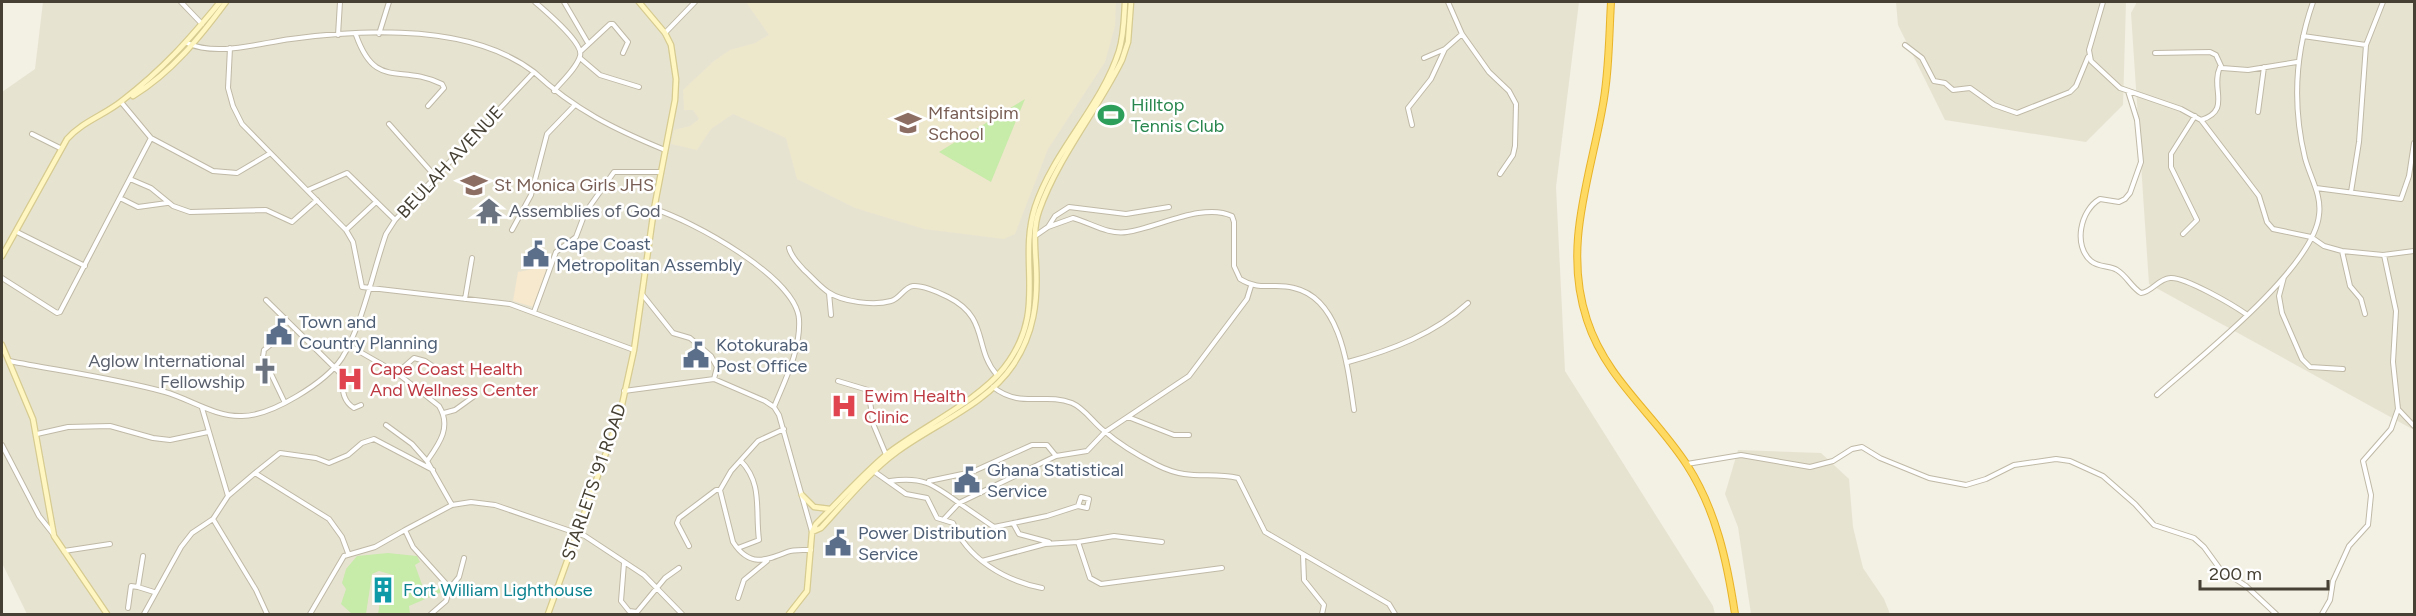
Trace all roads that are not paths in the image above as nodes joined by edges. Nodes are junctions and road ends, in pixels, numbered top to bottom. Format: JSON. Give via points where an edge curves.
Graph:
{"nodes":[{"id":1,"x":181,"y":2,"type":"edge"},
{"id":2,"x":220,"y":2,"type":"edge"},
{"id":3,"x":226,"y":2,"type":"edge"},
{"id":4,"x":340,"y":2,"type":"edge"},
{"id":5,"x":389,"y":2,"type":"edge"},
{"id":6,"x":535,"y":2,"type":"edge"},
{"id":7,"x":564,"y":2,"type":"edge"},
{"id":8,"x":639,"y":2,"type":"edge"},
{"id":9,"x":695,"y":2,"type":"edge"},
{"id":10,"x":1125,"y":2,"type":"edge"},
{"id":11,"x":1131,"y":2,"type":"edge"},
{"id":12,"x":1448,"y":2,"type":"edge"},
{"id":13,"x":1611,"y":2,"type":"edge"},
{"id":14,"x":2103,"y":2,"type":"edge"},
{"id":15,"x":2313,"y":2,"type":"edge"},
{"id":16,"x":2383,"y":2,"type":"edge"},
{"id":17,"x":202,"y":24,"type":"junction"},
{"id":18,"x":665,"y":33,"type":"junction"},
{"id":19,"x":379,"y":34,"type":"junction"},
{"id":20,"x":1462,"y":34,"type":"junction"},
{"id":21,"x":338,"y":35,"type":"junction"},
{"id":22,"x":356,"y":35,"type":"junction"},
{"id":23,"x":2303,"y":36,"type":"junction"},
{"id":24,"x":588,"y":43,"type":"junction"},
{"id":25,"x":190,"y":44,"type":"junction"},
{"id":26,"x":1905,"y":45,"type":"dead end"},
{"id":27,"x":2366,"y":45,"type":"junction"},
{"id":28,"x":230,"y":48,"type":"junction"},
{"id":29,"x":1445,"y":49,"type":"junction"},
{"id":30,"x":581,"y":51,"type":"junction"},
{"id":31,"x":623,"y":53,"type":"dead end"},
{"id":32,"x":2155,"y":53,"type":"dead end"},
{"id":33,"x":2089,"y":55,"type":"junction"},
{"id":34,"x":580,"y":58,"type":"junction"},
{"id":35,"x":1424,"y":58,"type":"dead end"},
{"id":36,"x":2297,"y":62,"type":"junction"},
{"id":37,"x":2220,"y":67,"type":"junction"},
{"id":38,"x":2264,"y":67,"type":"junction"},
{"id":39,"x":534,"y":72,"type":"junction"},
{"id":40,"x":639,"y":87,"type":"dead end"},
{"id":41,"x":554,"y":91,"type":"junction"},
{"id":42,"x":2128,"y":91,"type":"junction"},
{"id":43,"x":123,"y":100,"type":"junction"},
{"id":44,"x":428,"y":106,"type":"dead end"},
{"id":45,"x":574,"y":106,"type":"junction"},
{"id":46,"x":2258,"y":112,"type":"dead end"},
{"id":47,"x":2195,"y":116,"type":"junction"},
{"id":48,"x":2201,"y":120,"type":"junction"},
{"id":49,"x":389,"y":124,"type":"dead end"},
{"id":50,"x":1412,"y":125,"type":"dead end"},
{"id":51,"x":32,"y":134,"type":"dead end"},
{"id":52,"x":151,"y":138,"type":"junction"},
{"id":53,"x":2415,"y":143,"type":"edge"},
{"id":54,"x":60,"y":148,"type":"junction"},
{"id":55,"x":665,"y":150,"type":"junction"},
{"id":56,"x":269,"y":154,"type":"junction"},
{"id":57,"x":661,"y":172,"type":"junction"},
{"id":58,"x":1500,"y":174,"type":"dead end"},
{"id":59,"x":435,"y":177,"type":"junction"},
{"id":60,"x":130,"y":179,"type":"junction"},
{"id":61,"x":2316,"y":188,"type":"junction"},
{"id":62,"x":307,"y":190,"type":"junction"},
{"id":63,"x":2352,"y":192,"type":"junction"},
{"id":64,"x":120,"y":198,"type":"junction"},
{"id":65,"x":317,"y":200,"type":"junction"},
{"id":66,"x":376,"y":202,"type":"junction"},
{"id":67,"x":167,"y":203,"type":"junction"},
{"id":68,"x":1169,"y":207,"type":"dead end"},
{"id":69,"x":654,"y":209,"type":"junction"},
{"id":70,"x":395,"y":220,"type":"junction"},
{"id":71,"x":1048,"y":227,"type":"junction"},
{"id":72,"x":346,"y":230,"type":"junction"},
{"id":73,"x":512,"y":230,"type":"dead end"},
{"id":74,"x":17,"y":232,"type":"junction"},
{"id":75,"x":2183,"y":234,"type":"dead end"},
{"id":76,"x":2311,"y":237,"type":"junction"},
{"id":77,"x":1033,"y":238,"type":"junction"},
{"id":78,"x":4,"y":246,"type":"edge"},
{"id":79,"x":789,"y":248,"type":"dead end"},
{"id":80,"x":2342,"y":251,"type":"junction"},
{"id":81,"x":2415,"y":251,"type":"edge"},
{"id":82,"x":2,"y":254,"type":"edge"},
{"id":83,"x":2383,"y":255,"type":"junction"},
{"id":84,"x":472,"y":258,"type":"dead end"},
{"id":85,"x":85,"y":266,"type":"junction"},
{"id":86,"x":2284,"y":276,"type":"junction"},
{"id":87,"x":2,"y":278,"type":"edge"},
{"id":88,"x":1251,"y":286,"type":"junction"},
{"id":89,"x":368,"y":290,"type":"junction"},
{"id":90,"x":829,"y":293,"type":"junction"},
{"id":91,"x":642,"y":294,"type":"junction"},
{"id":92,"x":465,"y":299,"type":"junction"},
{"id":93,"x":266,"y":300,"type":"dead end"},
{"id":94,"x":1468,"y":303,"type":"dead end"},
{"id":95,"x":534,"y":312,"type":"junction"},
{"id":96,"x":2247,"y":314,"type":"junction"},
{"id":97,"x":2365,"y":314,"type":"dead end"},
{"id":98,"x":831,"y":315,"type":"dead end"},
{"id":99,"x":274,"y":342,"type":"dead end"},
{"id":100,"x":348,"y":345,"type":"junction"},
{"id":101,"x":2,"y":346,"type":"edge"},
{"id":102,"x":634,"y":350,"type":"junction"},
{"id":103,"x":8,"y":360,"type":"junction"},
{"id":104,"x":1348,"y":362,"type":"junction"},
{"id":105,"x":333,"y":369,"type":"junction"},
{"id":106,"x":2343,"y":369,"type":"dead end"},
{"id":107,"x":397,"y":373,"type":"junction"},
{"id":108,"x":443,"y":373,"type":"dead end"},
{"id":109,"x":997,"y":375,"type":"junction"},
{"id":110,"x":714,"y":379,"type":"junction"},
{"id":111,"x":838,"y":381,"type":"dead end"},
{"id":112,"x":993,"y":387,"type":"junction"},
{"id":113,"x":624,"y":392,"type":"junction"},
{"id":114,"x":2157,"y":395,"type":"dead end"},
{"id":115,"x":473,"y":397,"type":"dead end"},
{"id":116,"x":284,"y":401,"type":"junction"},
{"id":117,"x":361,"y":405,"type":"dead end"},
{"id":118,"x":774,"y":407,"type":"junction"},
{"id":119,"x":202,"y":408,"type":"junction"},
{"id":120,"x":2398,"y":409,"type":"junction"},
{"id":121,"x":212,"y":410,"type":"junction"},
{"id":122,"x":1354,"y":410,"type":"dead end"},
{"id":123,"x":444,"y":413,"type":"junction"},
{"id":124,"x":1128,"y":417,"type":"junction"},
{"id":125,"x":205,"y":419,"type":"junction"},
{"id":126,"x":386,"y":425,"type":"dead end"},
{"id":127,"x":2415,"y":426,"type":"edge"},
{"id":128,"x":784,"y":428,"type":"junction"},
{"id":129,"x":208,"y":432,"type":"junction"},
{"id":130,"x":1105,"y":432,"type":"junction"},
{"id":131,"x":37,"y":434,"type":"junction"},
{"id":132,"x":1189,"y":435,"type":"dead end"},
{"id":133,"x":2,"y":445,"type":"edge"},
{"id":134,"x":1056,"y":456,"type":"junction"},
{"id":135,"x":887,"y":457,"type":"junction"},
{"id":136,"x":427,"y":461,"type":"junction"},
{"id":137,"x":741,"y":461,"type":"junction"},
{"id":138,"x":1686,"y":464,"type":"junction"},
{"id":139,"x":434,"y":470,"type":"junction"},
{"id":140,"x":873,"y":471,"type":"junction"},
{"id":141,"x":255,"y":473,"type":"junction"},
{"id":142,"x":890,"y":481,"type":"junction"},
{"id":143,"x":928,"y":482,"type":"junction"},
{"id":144,"x":720,"y":490,"type":"junction"},
{"id":145,"x":802,"y":495,"type":"junction"},
{"id":146,"x":228,"y":496,"type":"junction"},
{"id":147,"x":959,"y":502,"type":"junction"},
{"id":148,"x":452,"y":505,"type":"junction"},
{"id":149,"x":1078,"y":506,"type":"dead end"},
{"id":150,"x":831,"y":509,"type":"junction"},
{"id":151,"x":213,"y":519,"type":"junction"},
{"id":152,"x":944,"y":519,"type":"junction"},
{"id":153,"x":1013,"y":523,"type":"junction"},
{"id":154,"x":405,"y":530,"type":"junction"},
{"id":155,"x":812,"y":532,"type":"junction"},
{"id":156,"x":578,"y":534,"type":"junction"},
{"id":157,"x":54,"y":536,"type":"junction"},
{"id":158,"x":1078,"y":542,"type":"junction"},
{"id":159,"x":1162,"y":542,"type":"dead end"},
{"id":160,"x":1052,"y":543,"type":"junction"},
{"id":161,"x":110,"y":544,"type":"dead end"},
{"id":162,"x":689,"y":546,"type":"dead end"},
{"id":163,"x":738,"y":549,"type":"junction"},
{"id":164,"x":811,"y":550,"type":"junction"},
{"id":165,"x":64,"y":551,"type":"junction"},
{"id":166,"x":348,"y":553,"type":"junction"},
{"id":167,"x":1303,"y":554,"type":"junction"},
{"id":168,"x":143,"y":556,"type":"dead end"},
{"id":169,"x":464,"y":558,"type":"dead end"},
{"id":170,"x":767,"y":561,"type":"junction"},
{"id":171,"x":982,"y":561,"type":"junction"},
{"id":172,"x":624,"y":563,"type":"junction"},
{"id":173,"x":679,"y":568,"type":"dead end"},
{"id":174,"x":1222,"y":568,"type":"dead end"},
{"id":175,"x":138,"y":587,"type":"junction"},
{"id":176,"x":450,"y":588,"type":"junction"},
{"id":177,"x":658,"y":588,"type":"junction"},
{"id":178,"x":1042,"y":588,"type":"dead end"},
{"id":179,"x":154,"y":592,"type":"junction"},
{"id":180,"x":738,"y":598,"type":"dead end"},
{"id":181,"x":128,"y":608,"type":"dead end"},
{"id":182,"x":636,"y":613,"type":"edge"},
{"id":183,"x":107,"y":615,"type":"edge"},
{"id":184,"x":144,"y":615,"type":"edge"},
{"id":185,"x":267,"y":615,"type":"edge"},
{"id":186,"x":310,"y":615,"type":"edge"},
{"id":187,"x":432,"y":615,"type":"edge"},
{"id":188,"x":548,"y":615,"type":"edge"},
{"id":189,"x":682,"y":615,"type":"edge"},
{"id":190,"x":789,"y":615,"type":"edge"},
{"id":191,"x":1322,"y":615,"type":"edge"},
{"id":192,"x":1395,"y":615,"type":"edge"},
{"id":193,"x":1735,"y":615,"type":"edge"},
{"id":194,"x":2276,"y":615,"type":"edge"},
{"id":195,"x":2322,"y":615,"type":"edge"}],
"edges":[{"from":1,"to":17,"type":"street"},
{"from":2,"to":17,"type":"street"},
{"from":3,"to":25,"type":"street"},
{"from":4,"to":21,"type":"street"},
{"from":5,"to":19,"type":"street"},
{"from":6,"to":30,"type":"street"},
{"from":7,"to":24,"type":"street"},
{"from":8,"to":18,"type":"street","name":"STARLETS '91 ROAD"},
{"from":9,"to":18,"type":"street"},
{"from":10,"to":77,"type":"street","via":[[1117,57],[1039,198],[1032,219]]},
{"from":11,"to":77,"type":"street","via":[[1128,42],[1122,60],[1054,180],[1039,211]]},
{"from":12,"to":20,"type":"street"},
{"from":13,"to":138,"type":"highway","via":[[1603,107],[1579,212],[1577,277],[1587,320],[1602,356],[1618,382]]},
{"from":14,"to":33,"type":"street"},
{"from":15,"to":23,"type":"street"},
{"from":16,"to":27,"type":"street"},
{"from":17,"to":25,"type":"street"},
{"from":18,"to":55,"type":"street","name":"STARLETS '91 ROAD","via":[[674,53],[676,79]]},
{"from":19,"to":22,"type":"street"},
{"from":19,"to":39,"type":"street","via":[[466,41],[515,58]]},
{"from":20,"to":29,"type":"street"},
{"from":20,"to":58,"type":"street","via":[[1516,104],[1513,155]]},
{"from":21,"to":22,"type":"street"},
{"from":21,"to":28,"type":"street"},
{"from":22,"to":44,"type":"street","via":[[365,57],[376,69],[419,74],[442,84],[444,88]]},
{"from":23,"to":27,"type":"street"},
{"from":23,"to":36,"type":"street"},
{"from":24,"to":30,"type":"street"},
{"from":24,"to":31,"type":"street","via":[[613,24],[628,42]]},
{"from":25,"to":28,"type":"street"},
{"from":25,"to":43,"type":"street","via":[[158,79]]},
{"from":26,"to":33,"type":"street","via":[[1922,58],[1934,81],[1946,83],[1953,90],[1970,88],[1994,105],[2017,113],[2070,92]]},
{"from":27,"to":63,"type":"street"},
{"from":28,"to":56,"type":"street","via":[[228,81],[233,106],[242,124]]},
{"from":29,"to":35,"type":"street"},
{"from":29,"to":50,"type":"street","via":[[1431,79],[1408,108]]},
{"from":30,"to":34,"type":"street"},
{"from":32,"to":37,"type":"street","via":[[2210,52],[2216,55]]},
{"from":33,"to":42,"type":"street","via":[[2113,83]]},
{"from":34,"to":40,"type":"street","via":[[600,75]]},
{"from":34,"to":41,"type":"street"},
{"from":36,"to":38,"type":"street"},
{"from":36,"to":61,"type":"street","via":[[2297,115]]},
{"from":37,"to":38,"type":"street"},
{"from":37,"to":48,"type":"street","via":[[2217,110]]},
{"from":38,"to":46,"type":"street"},
{"from":39,"to":41,"type":"street"},
{"from":39,"to":59,"type":"street","name":"BEULAH AVENUE"},
{"from":41,"to":45,"type":"street"},
{"from":42,"to":47,"type":"street"},
{"from":42,"to":96,"type":"street","via":[[2137,120],[2142,162],[2125,199],[2100,199],[2084,219],[2081,236],[2088,259],[2116,269],[2141,293],[2173,278],[2221,298]]},
{"from":43,"to":52,"type":"street"},
{"from":43,"to":54,"type":"street","via":[[76,129]]},
{"from":45,"to":55,"type":"street"},
{"from":45,"to":73,"type":"street","via":[[546,134],[531,195]]},
{"from":47,"to":48,"type":"street"},
{"from":47,"to":75,"type":"street","via":[[2170,158],[2196,216],[2196,223]]},
{"from":48,"to":76,"type":"street","via":[[2259,196],[2269,226]]},
{"from":49,"to":59,"type":"street"},
{"from":51,"to":54,"type":"street"},
{"from":52,"to":56,"type":"street","via":[[225,174],[248,169]]},
{"from":52,"to":60,"type":"street"},
{"from":53,"to":63,"type":"street","via":[[2400,199]]},
{"from":54,"to":74,"type":"street"},
{"from":55,"to":57,"type":"street","name":"STARLETS '91 ROAD"},
{"from":56,"to":62,"type":"street"},
{"from":57,"to":69,"type":"street","name":"STARLETS '91 ROAD"},
{"from":57,"to":95,"type":"street","via":[[614,172],[608,178],[585,213],[576,237],[556,252]]},
{"from":59,"to":70,"type":"street","name":"BEULAH AVENUE"},
{"from":60,"to":64,"type":"street"},
{"from":60,"to":67,"type":"street","via":[[151,188]]},
{"from":61,"to":63,"type":"street"},
{"from":61,"to":76,"type":"street","via":[[2319,217]]},
{"from":62,"to":65,"type":"street"},
{"from":62,"to":66,"type":"street","via":[[347,173]]},
{"from":64,"to":67,"type":"street","via":[[138,207]]},
{"from":64,"to":85,"type":"street"},
{"from":65,"to":67,"type":"street","via":[[292,222],[266,210],[200,213]]},
{"from":65,"to":72,"type":"street"},
{"from":66,"to":70,"type":"street"},
{"from":66,"to":72,"type":"street"},
{"from":68,"to":71,"type":"street","via":[[1126,214],[1070,207],[1055,216]]},
{"from":69,"to":91,"type":"street","name":"STARLETS '91 ROAD"},
{"from":69,"to":118,"type":"street","via":[[711,234],[743,255],[792,298],[799,319],[795,350]]},
{"from":70,"to":89,"type":"street","name":"BEULAH AVENUE","via":[[386,234]]},
{"from":71,"to":77,"type":"street"},
{"from":71,"to":88,"type":"street","via":[[1073,218],[1097,228],[1126,232],[1173,219],[1226,213],[1234,222],[1235,272]]},
{"from":72,"to":89,"type":"street","via":[[353,242],[360,285]]},
{"from":74,"to":78,"type":"street"},
{"from":74,"to":85,"type":"street"},
{"from":76,"to":80,"type":"street"},
{"from":76,"to":86,"type":"street"},
{"from":77,"to":109,"type":"street","via":[[1028,316],[1016,349]]},
{"from":77,"to":112,"type":"street","via":[[1036,292],[1031,328],[1013,365]]},
{"from":78,"to":82,"type":"street"},
{"from":79,"to":90,"type":"street","via":[[793,258]]},
{"from":80,"to":83,"type":"street"},
{"from":80,"to":97,"type":"street","via":[[2350,286],[2361,299]]},
{"from":81,"to":83,"type":"street"},
{"from":83,"to":120,"type":"street","via":[[2396,311],[2393,362]]},
{"from":84,"to":92,"type":"street"},
{"from":85,"to":87,"type":"street","via":[[58,313]]},
{"from":86,"to":96,"type":"street"},
{"from":86,"to":106,"type":"street","via":[[2280,303],[2302,359],[2310,367]]},
{"from":88,"to":104,"type":"street","via":[[1289,286],[1314,297],[1324,307]]},
{"from":88,"to":124,"type":"street","via":[[1247,299],[1189,376]]},
{"from":89,"to":92,"type":"street"},
{"from":89,"to":100,"type":"street","name":"BEULAH AVENUE"},
{"from":90,"to":98,"type":"street"},
{"from":90,"to":109,"type":"street","via":[[859,301],[889,302],[915,286],[948,298],[966,308],[974,318]]},
{"from":91,"to":102,"type":"street","name":"STARLETS '91 ROAD"},
{"from":91,"to":110,"type":"street","via":[[673,333],[690,338],[711,356],[717,367]]},
{"from":92,"to":95,"type":"street","via":[[510,304]]},
{"from":93,"to":105,"type":"street"},
{"from":94,"to":104,"type":"street","via":[[1428,332]]},
{"from":95,"to":102,"type":"street"},
{"from":96,"to":114,"type":"street"},
{"from":99,"to":116,"type":"street","via":[[264,350],[263,357]]},
{"from":100,"to":105,"type":"street","name":"BEULAH AVENUE"},
{"from":100,"to":107,"type":"street"},
{"from":101,"to":103,"type":"street"},
{"from":102,"to":113,"type":"street","name":"STARLETS '91 ROAD"},
{"from":103,"to":119,"type":"street","name":"BEULAH AVENUE","via":[[145,387]]},
{"from":103,"to":131,"type":"street"},
{"from":104,"to":122,"type":"street"},
{"from":105,"to":116,"type":"street","name":"BEULAH AVENUE"},
{"from":105,"to":117,"type":"street","via":[[342,376],[340,387],[348,404],[352,408]]},
{"from":107,"to":108,"type":"street","via":[[414,358]]},
{"from":107,"to":123,"type":"street"},
{"from":109,"to":135,"type":"street"},
{"from":110,"to":113,"type":"street"},
{"from":110,"to":118,"type":"street"},
{"from":111,"to":135,"type":"street","via":[[868,390],[873,419]]},
{"from":112,"to":130,"type":"street","via":[[1004,396],[1073,403]]},
{"from":112,"to":135,"type":"street"},
{"from":113,"to":156,"type":"street","name":"STARLETS '91 ROAD"},
{"from":115,"to":123,"type":"street"},
{"from":116,"to":121,"type":"street","name":"BEULAH AVENUE","via":[[250,416]]},
{"from":118,"to":128,"type":"street"},
{"from":119,"to":121,"type":"street","name":"BEULAH AVENUE"},
{"from":119,"to":125,"type":"street"},
{"from":120,"to":127,"type":"street"},
{"from":120,"to":195,"type":"street","via":[[2391,429],[2365,455],[2363,461],[2372,495],[2368,525],[2349,546]]},
{"from":121,"to":125,"type":"street"},
{"from":123,"to":136,"type":"street","via":[[444,435]]},
{"from":124,"to":130,"type":"street"},
{"from":124,"to":132,"type":"street","via":[[1174,435]]},
{"from":125,"to":129,"type":"street"},
{"from":126,"to":136,"type":"street"},
{"from":128,"to":137,"type":"street","via":[[758,441]]},
{"from":128,"to":145,"type":"street"},
{"from":129,"to":131,"type":"street","via":[[170,440],[110,426],[68,427]]},
{"from":129,"to":146,"type":"street"},
{"from":130,"to":134,"type":"street","via":[[1086,451]]},
{"from":130,"to":167,"type":"street","via":[[1174,472],[1238,478],[1265,532]]},
{"from":131,"to":157,"type":"street"},
{"from":133,"to":157,"type":"street","via":[[39,516]]},
{"from":134,"to":143,"type":"street","via":[[1047,446],[1032,445],[972,472]]},
{"from":134,"to":147,"type":"street"},
{"from":135,"to":140,"type":"street"},
{"from":136,"to":139,"type":"street"},
{"from":137,"to":144,"type":"street"},
{"from":137,"to":163,"type":"street","via":[[752,472],[757,487],[759,540]]},
{"from":138,"to":193,"type":"highway","via":[[1716,525]]},
{"from":138,"to":194,"type":"street","via":[[1741,455],[1810,467],[1862,447],[1929,478],[1966,485],[1986,480],[2014,465],[2070,461],[2103,477],[2154,525],[2194,538],[2220,569],[2246,586]]},
{"from":139,"to":141,"type":"street","via":[[374,439],[329,464],[316,458],[280,453]]},
{"from":139,"to":148,"type":"street"},
{"from":140,"to":142,"type":"street"},
{"from":140,"to":150,"type":"street"},
{"from":140,"to":155,"type":"street"},
{"from":141,"to":146,"type":"street"},
{"from":141,"to":166,"type":"street","via":[[329,519]]},
{"from":142,"to":143,"type":"street","via":[[912,478]]},
{"from":142,"to":152,"type":"street","via":[[906,494],[927,498],[937,518]]},
{"from":143,"to":147,"type":"street"},
{"from":144,"to":162,"type":"street","via":[[679,518],[678,526]]},
{"from":144,"to":163,"type":"street"},
{"from":145,"to":150,"type":"street","via":[[814,507]]},
{"from":145,"to":155,"type":"street"},
{"from":146,"to":151,"type":"street"},
{"from":147,"to":152,"type":"street"},
{"from":147,"to":153,"type":"street","via":[[990,526]]},
{"from":148,"to":154,"type":"street"},
{"from":148,"to":156,"type":"street","via":[[495,505]]},
{"from":149,"to":153,"type":"street"},
{"from":150,"to":155,"type":"street"},
{"from":151,"to":179,"type":"street","via":[[188,538]]},
{"from":151,"to":185,"type":"street"},
{"from":152,"to":171,"type":"street","via":[[953,523],[964,543]]},
{"from":153,"to":160,"type":"street","via":[[1019,534]]},
{"from":154,"to":166,"type":"street","via":[[375,547]]},
{"from":154,"to":176,"type":"street","via":[[413,547]]},
{"from":155,"to":164,"type":"street"},
{"from":156,"to":172,"type":"street"},
{"from":156,"to":188,"type":"street","name":"STARLETS '91 ROAD"},
{"from":157,"to":165,"type":"street"},
{"from":158,"to":159,"type":"street","via":[[1114,536]]},
{"from":158,"to":160,"type":"street"},
{"from":158,"to":174,"type":"street","via":[[1090,578],[1101,584]]},
{"from":160,"to":171,"type":"street"},
{"from":161,"to":165,"type":"street"},
{"from":163,"to":170,"type":"street"},
{"from":164,"to":170,"type":"street","via":[[787,552]]},
{"from":164,"to":190,"type":"street","via":[[807,591]]},
{"from":165,"to":183,"type":"street"},
{"from":166,"to":186,"type":"street"},
{"from":167,"to":191,"type":"street","via":[[1304,580],[1324,605]]},
{"from":167,"to":192,"type":"street","via":[[1389,604]]},
{"from":168,"to":175,"type":"street"},
{"from":169,"to":176,"type":"street","via":[[459,577]]},
{"from":170,"to":180,"type":"street","via":[[744,580]]},
{"from":171,"to":178,"type":"street","via":[[1005,577]]},
{"from":172,"to":177,"type":"street"},
{"from":172,"to":182,"type":"street","via":[[621,601]]},
{"from":173,"to":177,"type":"street"},
{"from":175,"to":179,"type":"street"},
{"from":175,"to":181,"type":"street","via":[[131,586]]},
{"from":176,"to":187,"type":"street","via":[[446,601]]},
{"from":177,"to":182,"type":"street"},
{"from":177,"to":189,"type":"street"},
{"from":179,"to":184,"type":"street"}]}
